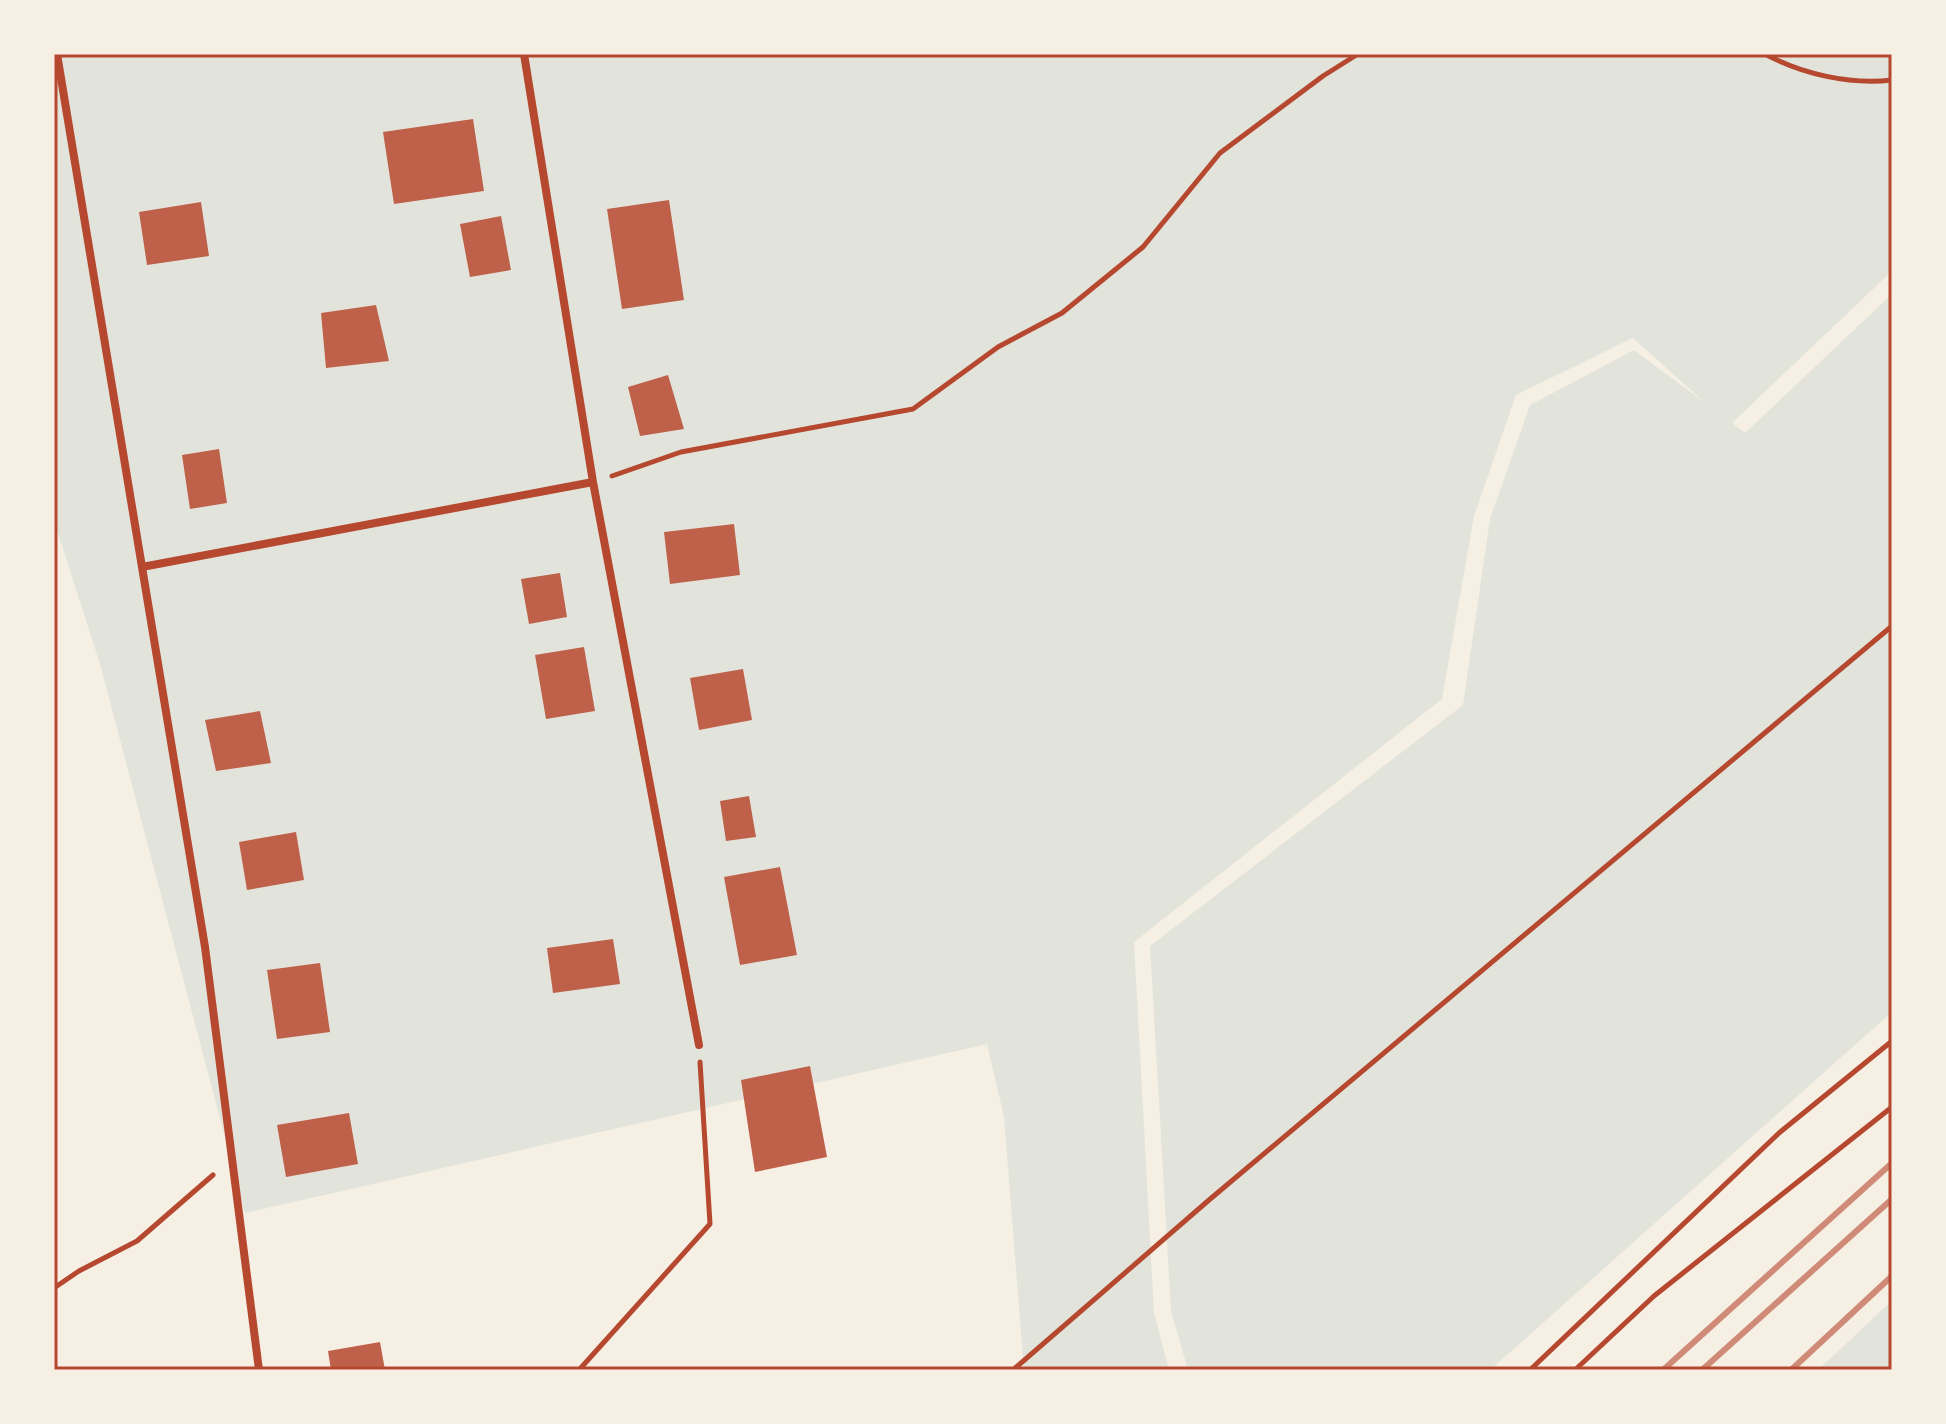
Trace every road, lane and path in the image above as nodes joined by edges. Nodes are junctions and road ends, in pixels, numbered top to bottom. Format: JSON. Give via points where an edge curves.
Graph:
{"nodes":[{"id":1,"x":57,"y":54,"type":"edge"},
{"id":2,"x":524,"y":54,"type":"edge"},
{"id":3,"x":1358,"y":54,"type":"edge"},
{"id":4,"x":1765,"y":54,"type":"edge"},
{"id":5,"x":1892,"y":80,"type":"edge"},
{"id":6,"x":593,"y":482,"type":"junction"},
{"id":7,"x":142,"y":567,"type":"junction"},
{"id":8,"x":1892,"y":626,"type":"edge"},
{"id":9,"x":1892,"y":1041,"type":"edge"},
{"id":10,"x":699,"y":1045,"type":"joint"},
{"id":11,"x":1892,"y":1107,"type":"edge"},
{"id":12,"x":232,"y":1159,"type":"junction"},
{"id":13,"x":54,"y":1288,"type":"edge"},
{"id":14,"x":259,"y":1370,"type":"edge"},
{"id":15,"x":579,"y":1370,"type":"edge"},
{"id":16,"x":1013,"y":1370,"type":"edge"},
{"id":17,"x":1530,"y":1370,"type":"edge"},
{"id":18,"x":1575,"y":1370,"type":"edge"}],
"edges":[{"from":1,"to":7,"type":"street"},
{"from":2,"to":6,"type":"street"},
{"from":3,"to":6,"type":"path","via":[[1220,153],[1143,247],[1062,313],[998,347],[913,409],[681,452]]},
{"from":4,"to":5,"type":"path","via":[[1791,68],[1869,83]]},
{"from":6,"to":7,"type":"street"},
{"from":6,"to":10,"type":"street"},
{"from":7,"to":12,"type":"street","via":[[205,947]]},
{"from":8,"to":16,"type":"path"},
{"from":9,"to":17,"type":"path","via":[[1779,1133]]},
{"from":10,"to":15,"type":"path","via":[[710,1224]]},
{"from":11,"to":18,"type":"path","via":[[1654,1296]]},
{"from":12,"to":13,"type":"path","via":[[137,1241]]},
{"from":12,"to":14,"type":"street"}]}
